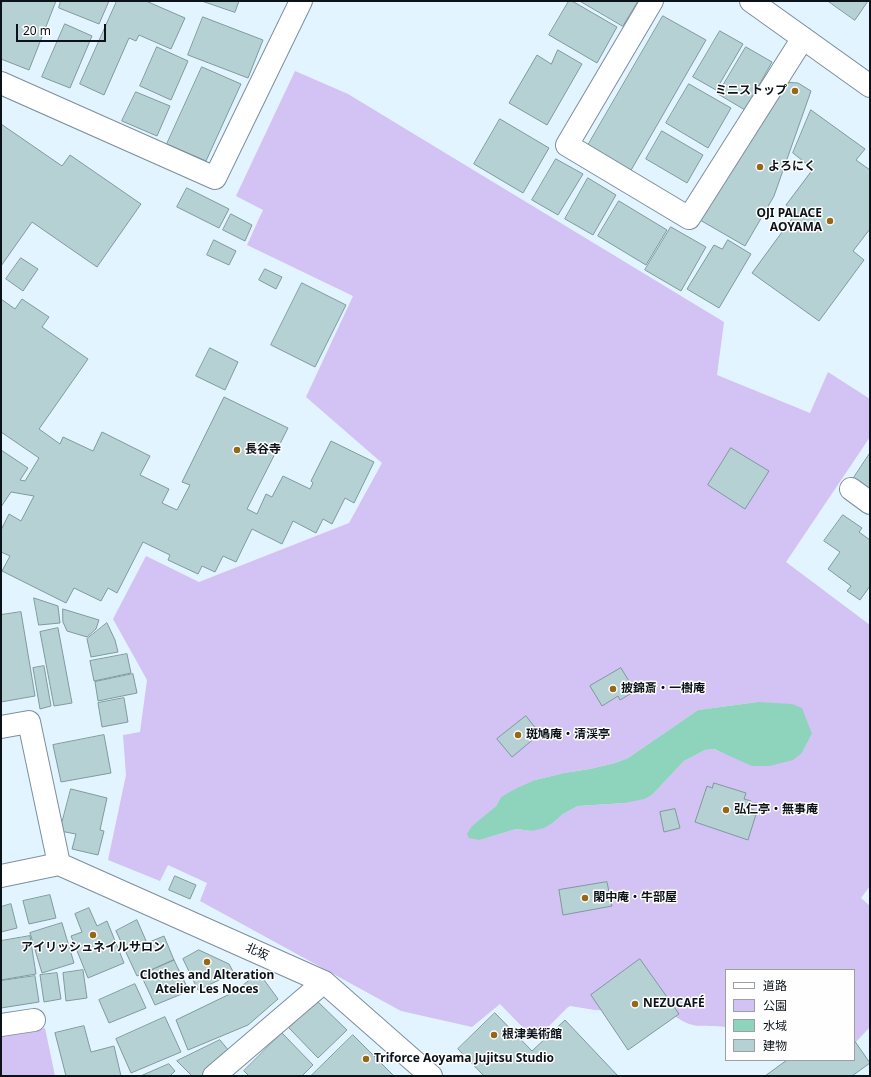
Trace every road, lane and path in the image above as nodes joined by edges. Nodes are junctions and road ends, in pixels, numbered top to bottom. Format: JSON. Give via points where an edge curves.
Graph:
{"nodes":[{"id":1,"x":301,"y":1,"type":"edge"},
{"id":2,"x":652,"y":1,"type":"edge"},
{"id":3,"x":751,"y":1,"type":"edge"},
{"id":4,"x":803,"y":38,"type":"junction"},
{"id":5,"x":1,"y":83,"type":"edge"},
{"id":6,"x":870,"y":86,"type":"edge"},
{"id":7,"x":851,"y":489,"type":"dead end"},
{"id":8,"x":870,"y":503,"type":"edge"},
{"id":9,"x":1,"y":727,"type":"edge"},
{"id":10,"x":59,"y":864,"type":"junction"},
{"id":11,"x":1,"y":876,"type":"edge"},
{"id":12,"x":324,"y":982,"type":"junction"},
{"id":13,"x":34,"y":1020,"type":"dead end"},
{"id":14,"x":1,"y":1025,"type":"edge"},
{"id":15,"x":220,"y":1074,"type":"edge"},
{"id":16,"x":431,"y":1076,"type":"edge"}],
"edges":[{"from":1,"to":5,"type":"street","via":[[215,178]]},
{"from":2,"to":4,"type":"street","via":[[567,145],[689,218]]},
{"from":3,"to":4,"type":"street"},
{"from":4,"to":6,"type":"street"},
{"from":7,"to":8,"type":"street"},
{"from":9,"to":10,"type":"street","via":[[29,722]]},
{"from":10,"to":11,"type":"street"},
{"from":10,"to":12,"type":"street","name":"北坂"},
{"from":12,"to":15,"type":"street"},
{"from":12,"to":16,"type":"street","name":"北坂"},
{"from":13,"to":14,"type":"street"}]}
